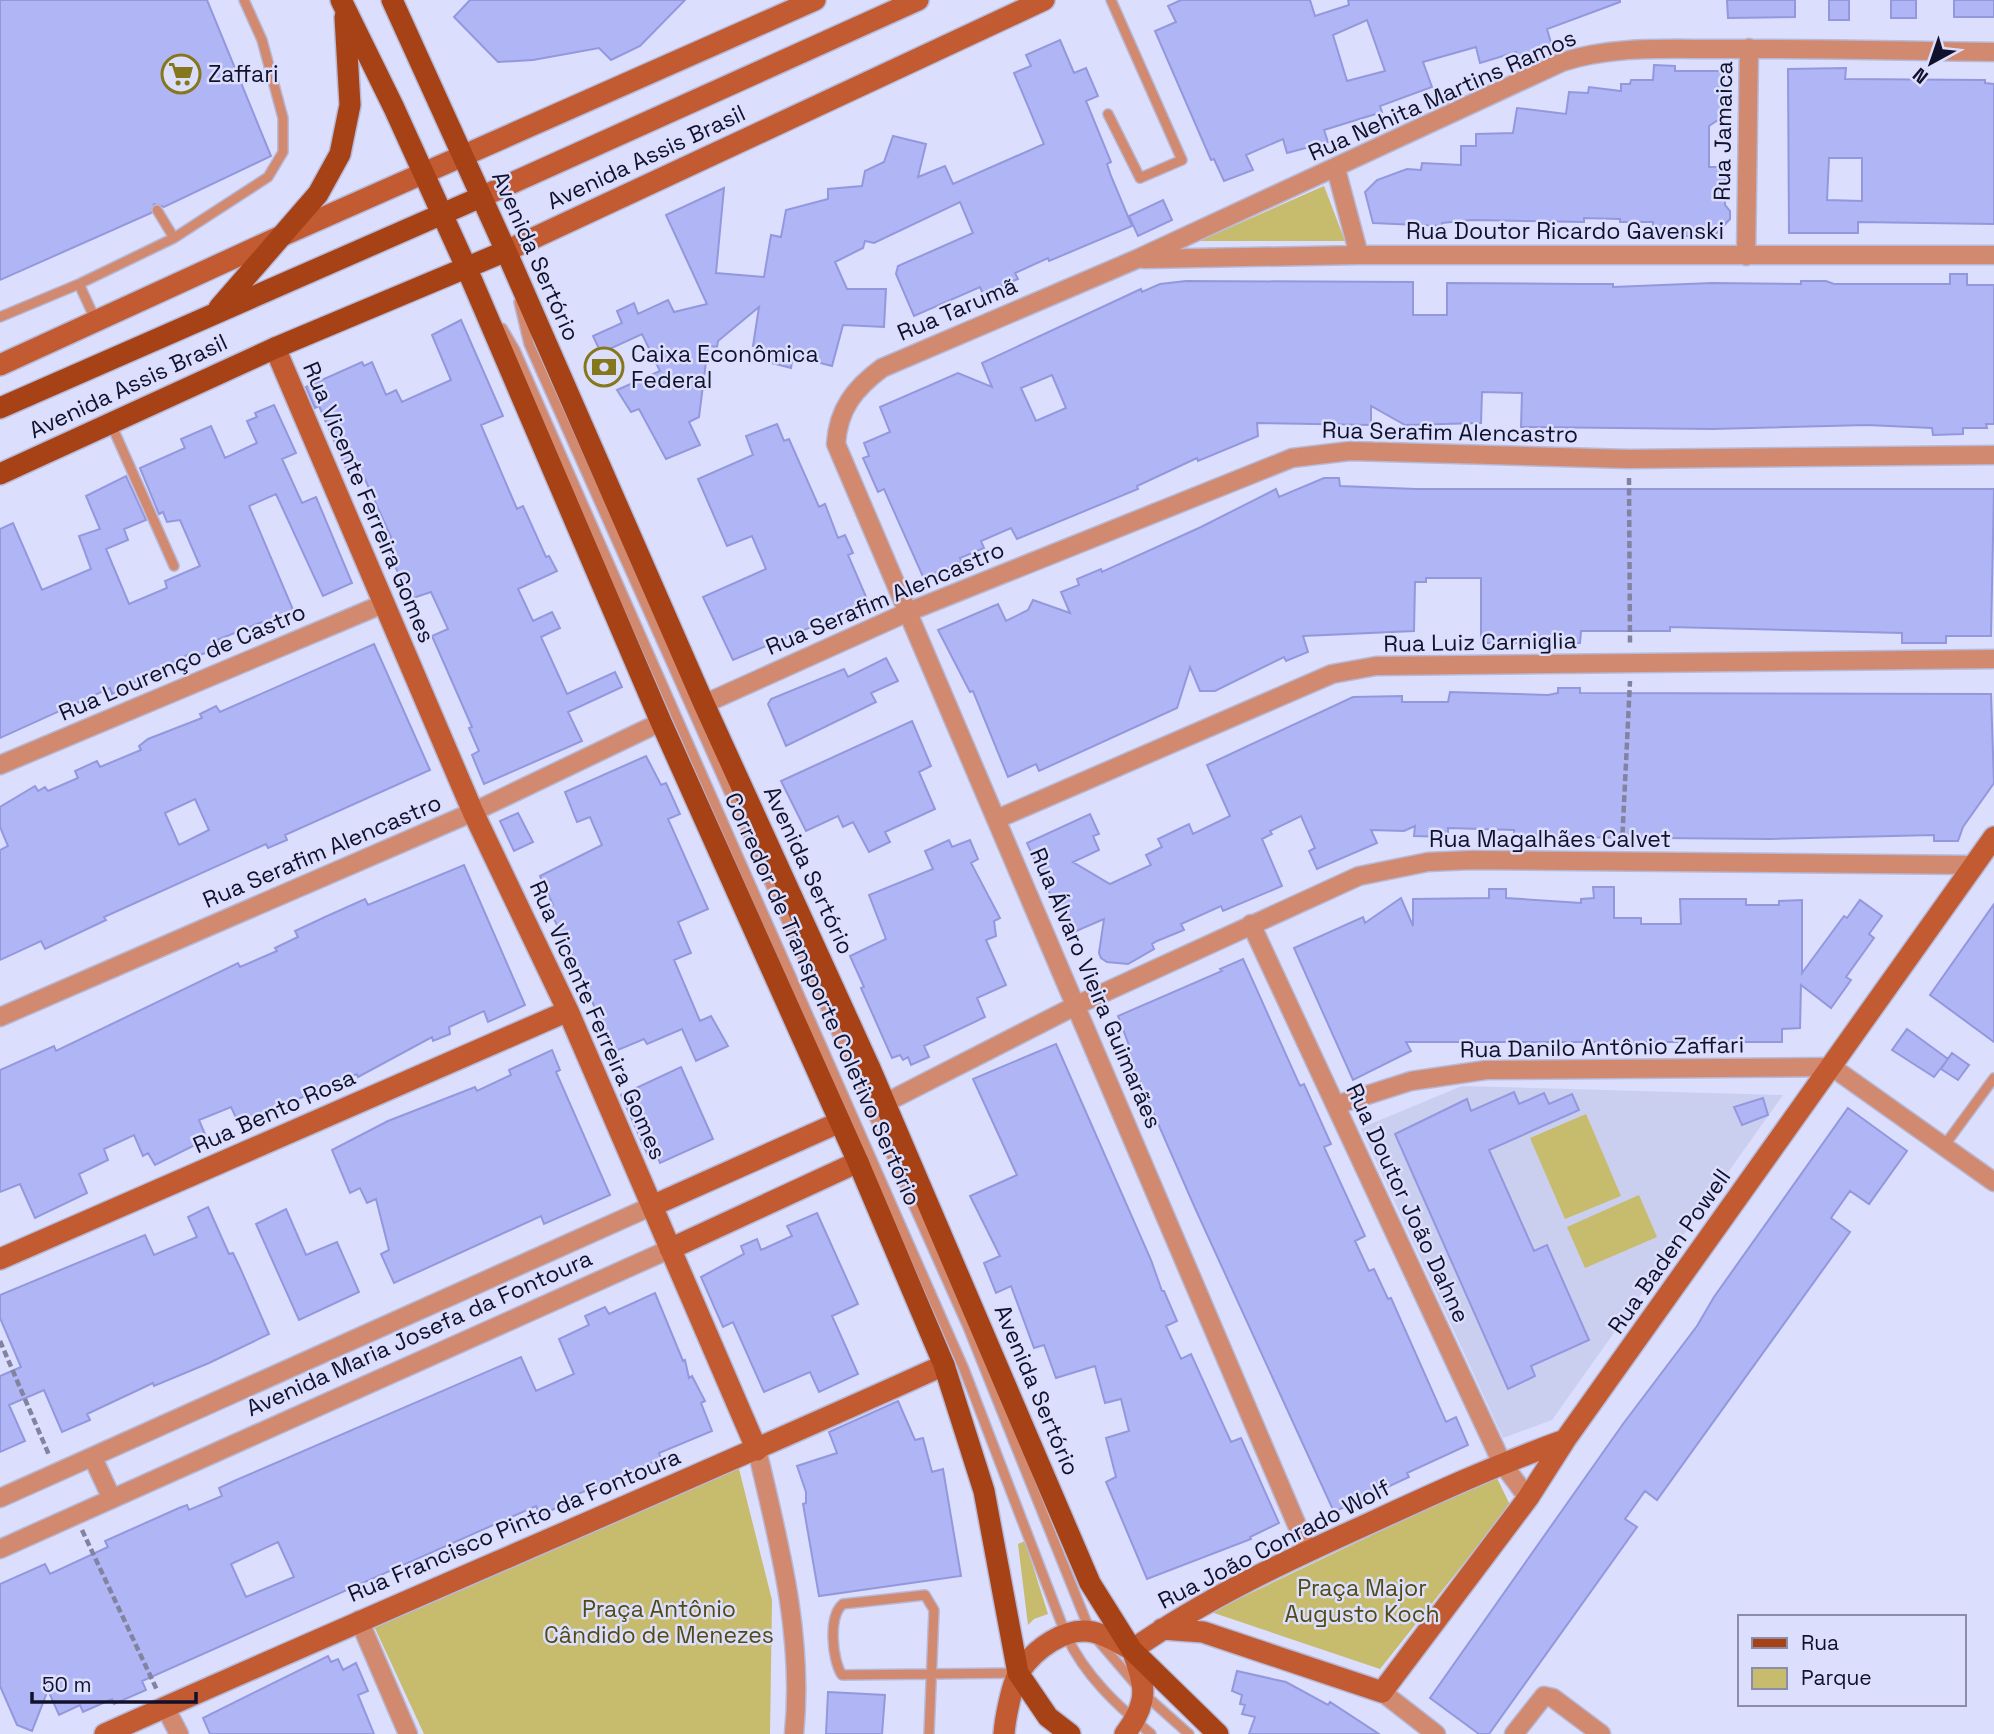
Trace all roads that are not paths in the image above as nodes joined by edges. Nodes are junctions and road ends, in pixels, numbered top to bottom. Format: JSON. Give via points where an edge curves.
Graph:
{"nodes":[{"id":1,"x":244,"y":0,"type":"edge"},
{"id":2,"x":392,"y":0,"type":"edge"},
{"id":3,"x":815,"y":0,"type":"edge"},
{"id":4,"x":918,"y":0,"type":"edge"},
{"id":5,"x":1044,"y":0,"type":"edge"},
{"id":6,"x":1111,"y":0,"type":"edge"},
{"id":7,"x":342,"y":4,"type":"edge"},
{"id":8,"x":1749,"y":48,"type":"junction"},
{"id":9,"x":1994,"y":52,"type":"edge"},
{"id":10,"x":1108,"y":114,"type":"dead end"},
{"id":11,"x":462,"y":157,"type":"junction"},
{"id":12,"x":1336,"y":169,"type":"junction"},
{"id":13,"x":425,"y":174,"type":"junction"},
{"id":14,"x":481,"y":197,"type":"junction"},
{"id":15,"x":157,"y":210,"type":"dead end"},
{"id":16,"x":443,"y":214,"type":"junction"},
{"id":17,"x":174,"y":238,"type":"junction"},
{"id":18,"x":277,"y":238,"type":"junction"},
{"id":19,"x":506,"y":251,"type":"junction"},
{"id":20,"x":1359,"y":255,"type":"junction"},
{"id":21,"x":1994,"y":255,"type":"edge"},
{"id":22,"x":1746,"y":256,"type":"junction"},
{"id":23,"x":1137,"y":259,"type":"junction"},
{"id":24,"x":467,"y":269,"type":"junction"},
{"id":25,"x":79,"y":284,"type":"junction"},
{"id":26,"x":217,"y":311,"type":"junction"},
{"id":27,"x":0,"y":317,"type":"edge"},
{"id":28,"x":96,"y":321,"type":"junction"},
{"id":29,"x":275,"y":348,"type":"junction"},
{"id":30,"x":0,"y":365,"type":"edge"},
{"id":31,"x":0,"y":408,"type":"edge"},
{"id":32,"x":110,"y":423,"type":"junction"},
{"id":33,"x":836,"y":444,"type":"joint"},
{"id":34,"x":1994,"y":455,"type":"edge"},
{"id":35,"x":0,"y":474,"type":"edge"},
{"id":36,"x":174,"y":566,"type":"dead end"},
{"id":37,"x":383,"y":604,"type":"junction"},
{"id":38,"x":908,"y":612,"type":"junction"},
{"id":39,"x":1994,"y":659,"type":"edge"},
{"id":40,"x":704,"y":704,"type":"junction"},
{"id":41,"x":660,"y":722,"type":"junction"},
{"id":42,"x":0,"y":765,"type":"edge"},
{"id":43,"x":473,"y":813,"type":"junction"},
{"id":44,"x":997,"y":819,"type":"junction"},
{"id":45,"x":1994,"y":837,"type":"edge"},
{"id":46,"x":1975,"y":865,"type":"junction"},
{"id":47,"x":1251,"y":924,"type":"junction"},
{"id":48,"x":1077,"y":1006,"type":"junction"},
{"id":49,"x":568,"y":1011,"type":"junction"},
{"id":50,"x":0,"y":1017,"type":"edge"},
{"id":51,"x":1832,"y":1067,"type":"junction"},
{"id":52,"x":1994,"y":1078,"type":"edge"},
{"id":53,"x":885,"y":1102,"type":"junction"},
{"id":54,"x":1336,"y":1105,"type":"junction"},
{"id":55,"x":840,"y":1122,"type":"junction"},
{"id":56,"x":1944,"y":1146,"type":"junction"},
{"id":57,"x":858,"y":1162,"type":"junction"},
{"id":58,"x":1994,"y":1181,"type":"edge"},
{"id":59,"x":652,"y":1206,"type":"junction"},
{"id":60,"x":670,"y":1249,"type":"junction"},
{"id":61,"x":0,"y":1259,"type":"edge"},
{"id":62,"x":944,"y":1365,"type":"junction"},
{"id":63,"x":1565,"y":1440,"type":"junction"},
{"id":64,"x":757,"y":1450,"type":"junction"},
{"id":65,"x":93,"y":1458,"type":"junction"},
{"id":66,"x":1502,"y":1463,"type":"junction"},
{"id":67,"x":0,"y":1498,"type":"edge"},
{"id":68,"x":1528,"y":1498,"type":"junction"},
{"id":69,"x":113,"y":1500,"type":"junction"},
{"id":70,"x":0,"y":1549,"type":"edge"},
{"id":71,"x":1308,"y":1551,"type":"junction"},
{"id":72,"x":359,"y":1620,"type":"junction"},
{"id":73,"x":1162,"y":1629,"type":"junction"},
{"id":74,"x":1090,"y":1631,"type":"junction"},
{"id":75,"x":1066,"y":1635,"type":"junction"},
{"id":76,"x":1132,"y":1650,"type":"junction"},
{"id":77,"x":1018,"y":1673,"type":"junction"},
{"id":78,"x":932,"y":1676,"type":"junction"},
{"id":79,"x":1382,"y":1692,"type":"junction"},
{"id":80,"x":1144,"y":1693,"type":"junction"},
{"id":81,"x":165,"y":1707,"type":"junction"},
{"id":82,"x":1137,"y":1730,"type":"edge"},
{"id":83,"x":105,"y":1734,"type":"edge"},
{"id":84,"x":179,"y":1734,"type":"edge"},
{"id":85,"x":408,"y":1734,"type":"edge"},
{"id":86,"x":794,"y":1734,"type":"edge"},
{"id":87,"x":929,"y":1734,"type":"edge"},
{"id":88,"x":1004,"y":1734,"type":"edge"},
{"id":89,"x":1069,"y":1734,"type":"edge"},
{"id":90,"x":1189,"y":1734,"type":"edge"},
{"id":91,"x":1218,"y":1734,"type":"edge"},
{"id":92,"x":1436,"y":1734,"type":"edge"},
{"id":93,"x":1514,"y":1734,"type":"edge"},
{"id":94,"x":1601,"y":1734,"type":"edge"}],
"edges":[{"from":1,"to":17,"type":"lane","via":[[262,40],[283,118],[283,152],[268,177]]},
{"from":2,"to":11,"type":"main road","name":"Avenida Sertório"},
{"from":3,"to":11,"type":"street"},
{"from":4,"to":14,"type":"street","name":"Avenida Assis Brasil"},
{"from":5,"to":19,"type":"street","name":"Avenida Assis Brasil"},
{"from":6,"to":10,"type":"lane","via":[[1182,160],[1140,178]]},
{"from":7,"to":13,"type":"main road"},
{"from":7,"to":18,"type":"main road","via":[[350,105],[340,154],[318,194]]},
{"from":8,"to":9,"type":"street","name":"Rua Nehita Martins Ramos"},
{"from":8,"to":12,"type":"street","name":"Rua Nehita Martins Ramos","via":[[1588,54],[1562,62]]},
{"from":8,"to":22,"type":"street","name":"Rua Jamaica"},
{"from":11,"to":13,"type":"street"},
{"from":11,"to":14,"type":"main road","name":"Avenida Sertório"},
{"from":12,"to":20,"type":"street"},
{"from":12,"to":23,"type":"street","name":"Rua Nehita Martins Ramos"},
{"from":13,"to":16,"type":"main road"},
{"from":13,"to":18,"type":"street"},
{"from":14,"to":16,"type":"main road","name":"Avenida Assis Brasil"},
{"from":14,"to":19,"type":"main road","name":"Avenida Sertório"},
{"from":15,"to":17,"type":"lane"},
{"from":16,"to":24,"type":"main road"},
{"from":16,"to":26,"type":"main road","name":"Avenida Assis Brasil"},
{"from":17,"to":25,"type":"lane"},
{"from":18,"to":26,"type":"main road"},
{"from":18,"to":28,"type":"street"},
{"from":19,"to":24,"type":"main road","name":"Avenida Assis Brasil"},
{"from":19,"to":40,"type":"main road","name":"Avenida Sertório"},
{"from":19,"to":74,"type":"lane","name":"Corredor de Transporte Coletivo Sertório","via":[[529,344],[968,1327]]},
{"from":20,"to":22,"type":"street","name":"Rua Doutor Ricardo Gavenski"},
{"from":20,"to":23,"type":"street","name":"Rua Doutor Ricardo Gavenski"},
{"from":21,"to":22,"type":"street","name":"Rua Doutor Ricardo Gavenski"},
{"from":23,"to":33,"type":"street","name":"Rua Tarumã","via":[[882,368],[849,398],[837,426]]},
{"from":24,"to":29,"type":"main road","name":"Avenida Assis Brasil"},
{"from":24,"to":41,"type":"main road"},
{"from":24,"to":75,"type":"lane","name":"Corredor de Transporte Coletivo Sertório","via":[[515,350],[839,1080],[964,1369]]},
{"from":25,"to":27,"type":"lane"},
{"from":25,"to":28,"type":"lane"},
{"from":26,"to":31,"type":"main road","name":"Avenida Assis Brasil"},
{"from":28,"to":30,"type":"street"},
{"from":29,"to":32,"type":"main road","name":"Avenida Assis Brasil"},
{"from":29,"to":37,"type":"street","name":"Rua Vicente Ferreira Gomes"},
{"from":32,"to":35,"type":"main road","name":"Avenida Assis Brasil"},
{"from":32,"to":36,"type":"lane"},
{"from":33,"to":38,"type":"street","name":"Rua Álvaro Vieira Guimarães"},
{"from":34,"to":38,"type":"street","name":"Rua Serafim Alencastro","via":[[1629,458],[1321,453],[1255,471]]},
{"from":37,"to":42,"type":"street","name":"Rua Lourenço de Castro"},
{"from":37,"to":43,"type":"street","name":"Rua Vicente Ferreira Gomes"},
{"from":38,"to":40,"type":"street","name":"Rua Serafim Alencastro"},
{"from":38,"to":44,"type":"street","name":"Rua Álvaro Vieira Guimarães"},
{"from":39,"to":44,"type":"street","name":"Rua Luiz Carniglia","via":[[1376,666],[1332,674]]},
{"from":40,"to":53,"type":"main road","name":"Avenida Sertório"},
{"from":41,"to":43,"type":"street","name":"Rua Serafim Alencastro"},
{"from":41,"to":55,"type":"main road"},
{"from":43,"to":49,"type":"street","name":"Rua Vicente Ferreira Gomes"},
{"from":43,"to":50,"type":"street","name":"Rua Serafim Alencastro"},
{"from":44,"to":48,"type":"street","name":"Rua Álvaro Vieira Guimarães"},
{"from":45,"to":46,"type":"street","name":"Rua Baden Powell"},
{"from":46,"to":47,"type":"street","name":"Rua Magalhães Calvet","via":[[1428,862],[1359,876]]},
{"from":46,"to":51,"type":"street","name":"Rua Baden Powell"},
{"from":47,"to":48,"type":"street","name":"Rua Magalhães Calvet"},
{"from":47,"to":54,"type":"street","name":"Rua Doutor João Dahne"},
{"from":48,"to":53,"type":"street","name":"Rua Magalhães Calvet"},
{"from":48,"to":71,"type":"street","name":"Rua Álvaro Vieira Guimarães"},
{"from":49,"to":59,"type":"street","name":"Rua Vicente Ferreira Gomes"},
{"from":49,"to":61,"type":"street","name":"Rua Bento Rosa"},
{"from":51,"to":54,"type":"street","name":"Rua Danilo Antônio Zaffari","via":[[1486,1070],[1411,1081]]},
{"from":51,"to":56,"type":"street"},
{"from":51,"to":63,"type":"street","name":"Rua Baden Powell"},
{"from":52,"to":56,"type":"lane"},
{"from":53,"to":76,"type":"main road","name":"Avenida Sertório","via":[[1090,1583]]},
{"from":54,"to":66,"type":"street","name":"Rua Doutor João Dahne"},
{"from":55,"to":57,"type":"main road"},
{"from":55,"to":59,"type":"street","name":"Avenida Maria Josefa da Fontoura"},
{"from":56,"to":58,"type":"street"},
{"from":57,"to":60,"type":"street","name":"Avenida Maria Josefa da Fontoura"},
{"from":57,"to":62,"type":"main road"},
{"from":59,"to":60,"type":"street","name":"Rua Vicente Ferreira Gomes"},
{"from":59,"to":65,"type":"street","name":"Avenida Maria Josefa da Fontoura"},
{"from":60,"to":64,"type":"street","name":"Rua Vicente Ferreira Gomes"},
{"from":60,"to":69,"type":"street","name":"Avenida Maria Josefa da Fontoura"},
{"from":62,"to":64,"type":"street","name":"Rua Francisco Pinto da Fontoura"},
{"from":62,"to":77,"type":"main road","via":[[984,1491]]},
{"from":63,"to":66,"type":"street","name":"Rua João Conrado Wolf"},
{"from":63,"to":68,"type":"street","name":"Rua Baden Powell"},
{"from":64,"to":72,"type":"street","name":"Rua Francisco Pinto da Fontoura"},
{"from":64,"to":86,"type":"street","name":"Rua Vicente Ferreira Gomes","via":[[791,1600],[797,1702]]},
{"from":65,"to":67,"type":"street","name":"Avenida Maria Josefa da Fontoura"},
{"from":65,"to":69,"type":"street"},
{"from":66,"to":68,"type":"street","name":"Rua Doutor João Dahne"},
{"from":66,"to":71,"type":"street","name":"Rua João Conrado Wolf"},
{"from":68,"to":79,"type":"street","name":"Rua Baden Powell"},
{"from":69,"to":70,"type":"street","name":"Avenida Maria Josefa da Fontoura"},
{"from":71,"to":73,"type":"street","name":"Rua João Conrado Wolf"},
{"from":72,"to":81,"type":"street","name":"Rua Francisco Pinto da Fontoura"},
{"from":72,"to":85,"type":"street"},
{"from":73,"to":76,"type":"street","name":"Rua João Conrado Wolf"},
{"from":73,"to":79,"type":"street","via":[[1203,1632]]},
{"from":74,"to":75,"type":"street"},
{"from":74,"to":76,"type":"street"},
{"from":74,"to":80,"type":"lane","name":"Corredor de Transporte Coletivo Sertório"},
{"from":75,"to":77,"type":"street","via":[[1045,1645]]},
{"from":75,"to":82,"type":"lane","name":"Corredor de Transporte Coletivo Sertório","via":[[1077,1659]]},
{"from":76,"to":80,"type":"street"},
{"from":76,"to":91,"type":"main road","name":"Avenida Sertório"},
{"from":77,"to":78,"type":"lane"},
{"from":77,"to":88,"type":"street"},
{"from":77,"to":89,"type":"main road","via":[[1048,1717]]},
{"from":78,"to":78,"type":"lane","via":[[842,1675],[834,1623],[838,1608],[925,1595],[934,1610]]},
{"from":78,"to":87,"type":"lane"},
{"from":79,"to":92,"type":"street"},
{"from":80,"to":82,"type":"street"},
{"from":80,"to":90,"type":"lane","name":"Corredor de Transporte Coletivo Sertório"},
{"from":81,"to":83,"type":"street","name":"Rua Francisco Pinto da Fontoura"},
{"from":81,"to":84,"type":"street"},
{"from":93,"to":94,"type":"street","via":[[1544,1696]]}]}
